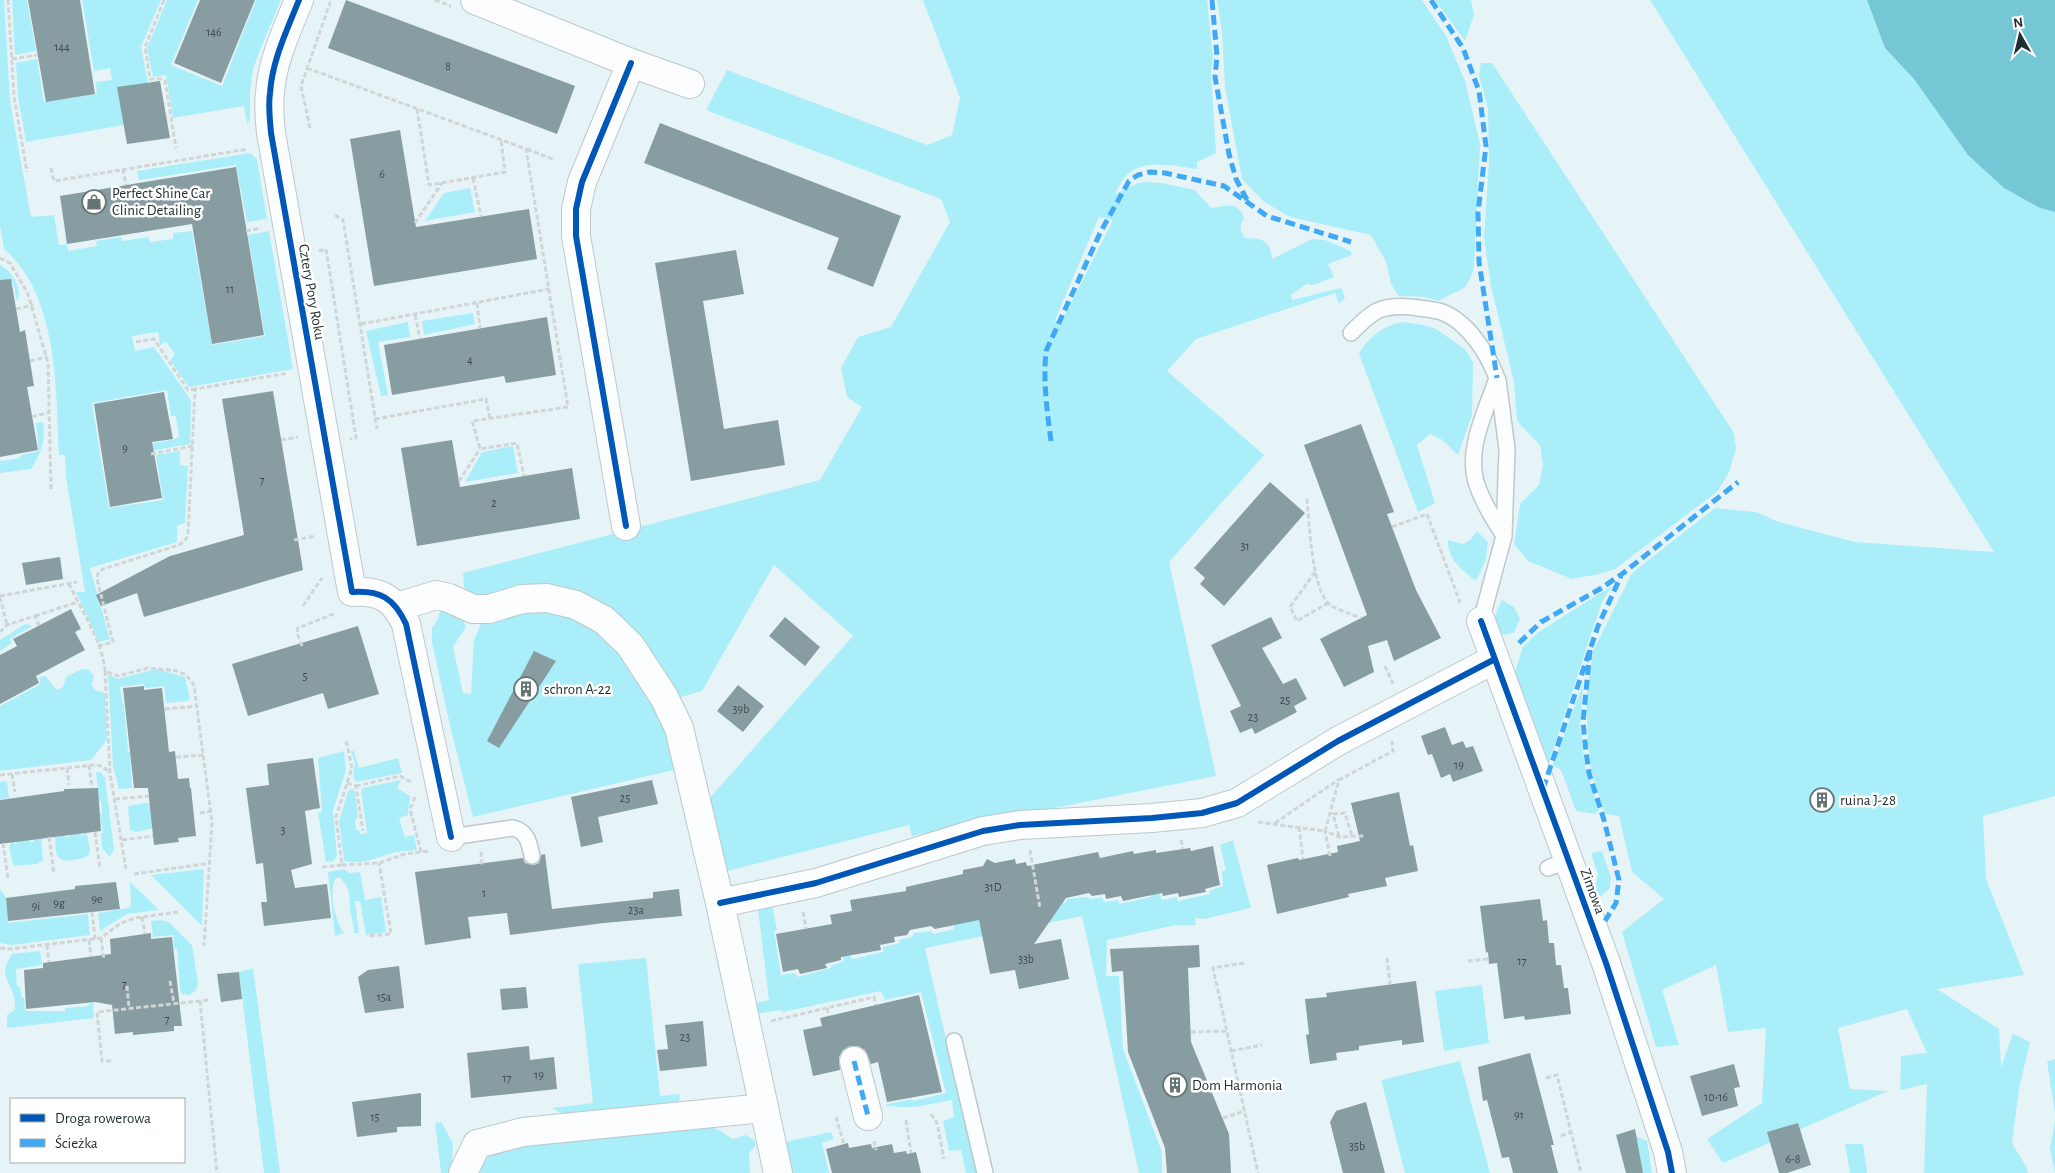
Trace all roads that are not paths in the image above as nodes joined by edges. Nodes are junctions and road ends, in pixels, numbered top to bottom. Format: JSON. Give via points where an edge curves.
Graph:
{"nodes":[{"id":1,"x":299,"y":0,"type":"edge"},
{"id":2,"x":475,"y":0,"type":"edge"},
{"id":3,"x":631,"y":63,"type":"junction"},
{"id":4,"x":690,"y":84,"type":"dead end"},
{"id":5,"x":1351,"y":333,"type":"dead end"},
{"id":6,"x":1498,"y":378,"type":"junction"},
{"id":7,"x":626,"y":526,"type":"dead end"},
{"id":8,"x":1504,"y":536,"type":"junction"},
{"id":9,"x":397,"y":607,"type":"junction"},
{"id":10,"x":1473,"y":617,"type":"joint"},
{"id":11,"x":1495,"y":659,"type":"junction"},
{"id":12,"x":454,"y":840,"type":"joint"},
{"id":13,"x":532,"y":856,"type":"dead end"},
{"id":14,"x":720,"y":903,"type":"junction"},
{"id":15,"x":954,"y":1041,"type":"dead end"},
{"id":16,"x":854,"y":1061,"type":"dead end"},
{"id":17,"x":764,"y":1108,"type":"junction"},
{"id":18,"x":868,"y":1116,"type":"dead end"},
{"id":19,"x":463,"y":1173,"type":"edge"},
{"id":20,"x":778,"y":1173,"type":"edge"},
{"id":21,"x":985,"y":1173,"type":"edge"},
{"id":22,"x":1672,"y":1173,"type":"edge"}],
"edges":[{"from":1,"to":9,"type":"street","name":"Cztery Pory Roku","via":[[279,51],[269,107],[344,602],[371,592],[385,596]]},
{"from":2,"to":3,"type":"street"},
{"from":3,"to":4,"type":"street"},
{"from":3,"to":7,"type":"street","via":[[582,182],[576,209],[576,236]]},
{"from":5,"to":6,"type":"lane","via":[[1377,311],[1391,307],[1442,312],[1459,323],[1488,355]]},
{"from":6,"to":8,"type":"lane","via":[[1507,448]]},
{"from":6,"to":8,"type":"lane","via":[[1475,444],[1473,460],[1476,483]]},
{"from":8,"to":10,"type":"lane"},
{"from":9,"to":12,"type":"street","via":[[406,624]]},
{"from":9,"to":14,"type":"street","via":[[436,595],[473,609],[522,599],[547,598],[576,605],[604,620],[630,645],[664,697],[679,728]]},
{"from":10,"to":11,"type":"street","name":"Zimowa"},
{"from":11,"to":14,"type":"street","via":[[1338,741],[1237,804],[1202,813],[1026,824],[983,831],[816,883]]},
{"from":11,"to":22,"type":"street","name":"Zimowa","via":[[1558,864],[1606,963]]},
{"from":12,"to":13,"type":"lane","via":[[504,828],[520,830],[527,836]]},
{"from":14,"to":17,"type":"street"},
{"from":15,"to":21,"type":"lane"},
{"from":16,"to":18,"type":"street"},
{"from":17,"to":19,"type":"street","via":[[523,1132],[477,1144]]},
{"from":17,"to":20,"type":"street"}]}
